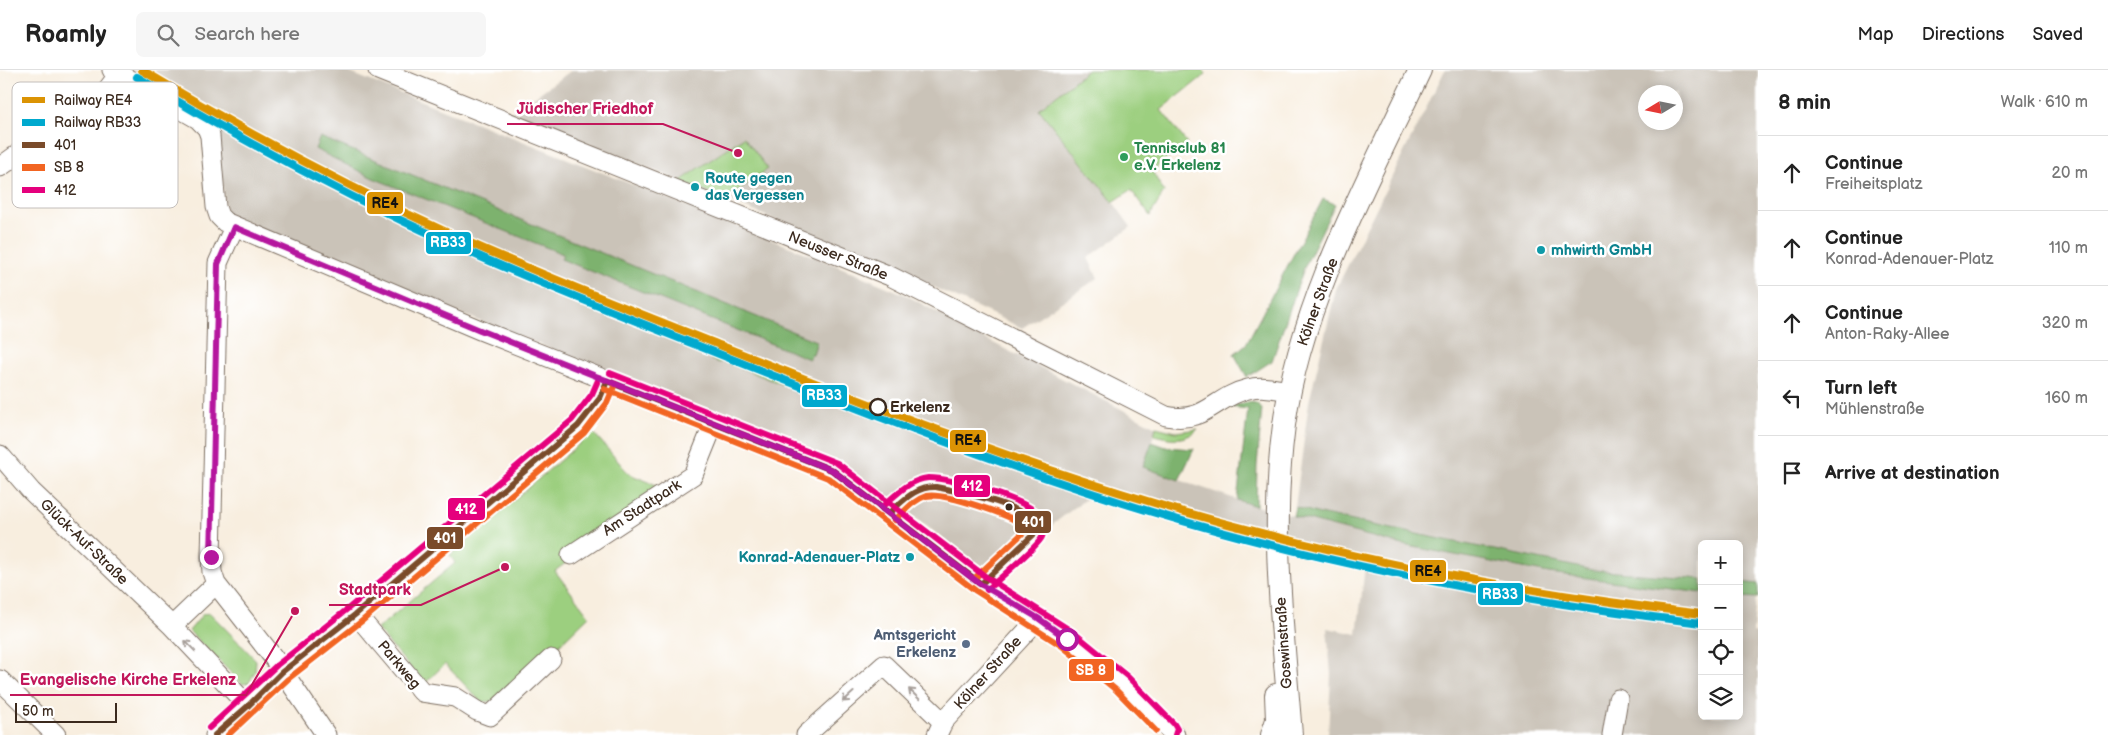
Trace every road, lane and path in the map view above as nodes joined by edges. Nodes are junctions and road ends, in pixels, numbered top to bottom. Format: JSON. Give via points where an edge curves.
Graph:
{"nodes":[{"id":1,"x":378,"y":70,"type":"edge"},
{"id":2,"x":1420,"y":70,"type":"edge"},
{"id":3,"x":116,"y":72,"type":"edge"},
{"id":4,"x":133,"y":82,"type":"edge"},
{"id":5,"x":178,"y":108,"type":"edge"},
{"id":6,"x":12,"y":158,"type":"edge"},
{"id":7,"x":0,"y":167,"type":"edge"},
{"id":8,"x":234,"y":227,"type":"junction"},
{"id":9,"x":607,"y":381,"type":"junction"},
{"id":10,"x":1290,"y":391,"type":"junction"},
{"id":11,"x":714,"y":424,"type":"junction"},
{"id":12,"x":0,"y":455,"type":"edge"},
{"id":13,"x":1278,"y":550,"type":"joint"},
{"id":14,"x":571,"y":555,"type":"dead end"},
{"id":15,"x":216,"y":584,"type":"junction"},
{"id":16,"x":356,"y":614,"type":"junction"},
{"id":17,"x":1282,"y":617,"type":"junction"},
{"id":18,"x":1038,"y":618,"type":"junction"},
{"id":19,"x":172,"y":626,"type":"junction"},
{"id":20,"x":551,"y":659,"type":"dead end"},
{"id":21,"x":282,"y":672,"type":"junction"},
{"id":22,"x":0,"y":680,"type":"edge"},
{"id":23,"x":1618,"y":699,"type":"dead end"},
{"id":24,"x":248,"y":706,"type":"junction"},
{"id":25,"x":940,"y":729,"type":"edge"},
{"id":26,"x":1169,"y":733,"type":"edge"},
{"id":27,"x":56,"y":735,"type":"edge"},
{"id":28,"x":215,"y":735,"type":"edge"},
{"id":29,"x":326,"y":735,"type":"edge"},
{"id":30,"x":806,"y":735,"type":"edge"},
{"id":31,"x":1272,"y":735,"type":"edge"},
{"id":32,"x":1292,"y":735,"type":"edge"},
{"id":33,"x":1612,"y":735,"type":"edge"}],
"edges":[{"from":1,"to":10,"type":"street","name":"Neusser Straße","via":[[890,276],[1166,416],[1200,414],[1235,394],[1257,387]]},
{"from":2,"to":10,"type":"main road","name":"Kölner Straße","via":[[1327,270]]},
{"from":3,"to":4,"type":"street"},
{"from":5,"to":8,"type":"street","via":[[198,120],[210,136],[216,207],[219,216]]},
{"from":6,"to":7,"type":"street"},
{"from":8,"to":9,"type":"street"},
{"from":8,"to":15,"type":"street","via":[[218,264],[211,557]]},
{"from":9,"to":11,"type":"street"},
{"from":9,"to":16,"type":"street","via":[[600,398],[578,426]]},
{"from":10,"to":13,"type":"main road","name":"Kölner Straße","via":[[1279,474]]},
{"from":11,"to":14,"type":"street","name":"Am Stadtpark","via":[[692,475]]},
{"from":11,"to":18,"type":"street","via":[[832,470],[980,584]]},
{"from":12,"to":19,"type":"street","name":"Glück-Auf-Straße","via":[[31,491]]},
{"from":13,"to":17,"type":"main road","name":"Goswinstraße"},
{"from":15,"to":19,"type":"street"},
{"from":15,"to":21,"type":"street"},
{"from":16,"to":20,"type":"street","name":"Parkweg","via":[[422,692],[455,697],[490,716]]},
{"from":16,"to":21,"type":"street"},
{"from":17,"to":31,"type":"main road","via":[[1274,627],[1276,720]]},
{"from":17,"to":32,"type":"main road","name":"Goswinstraße"},
{"from":18,"to":25,"type":"street","name":"Kölner Straße"},
{"from":18,"to":26,"type":"street","via":[[1122,684]]},
{"from":24,"to":19,"type":"street","name":"Glück-Auf-Straße","one_way":true},
{"from":21,"to":24,"type":"street"},
{"from":21,"to":29,"type":"street"},
{"from":22,"to":27,"type":"street"},
{"from":23,"to":33,"type":"street"},
{"from":24,"to":28,"type":"street"},
{"from":25,"to":30,"type":"street","name":"Kölner Straße","one_way":true,"via":[[884,665]]}]}
